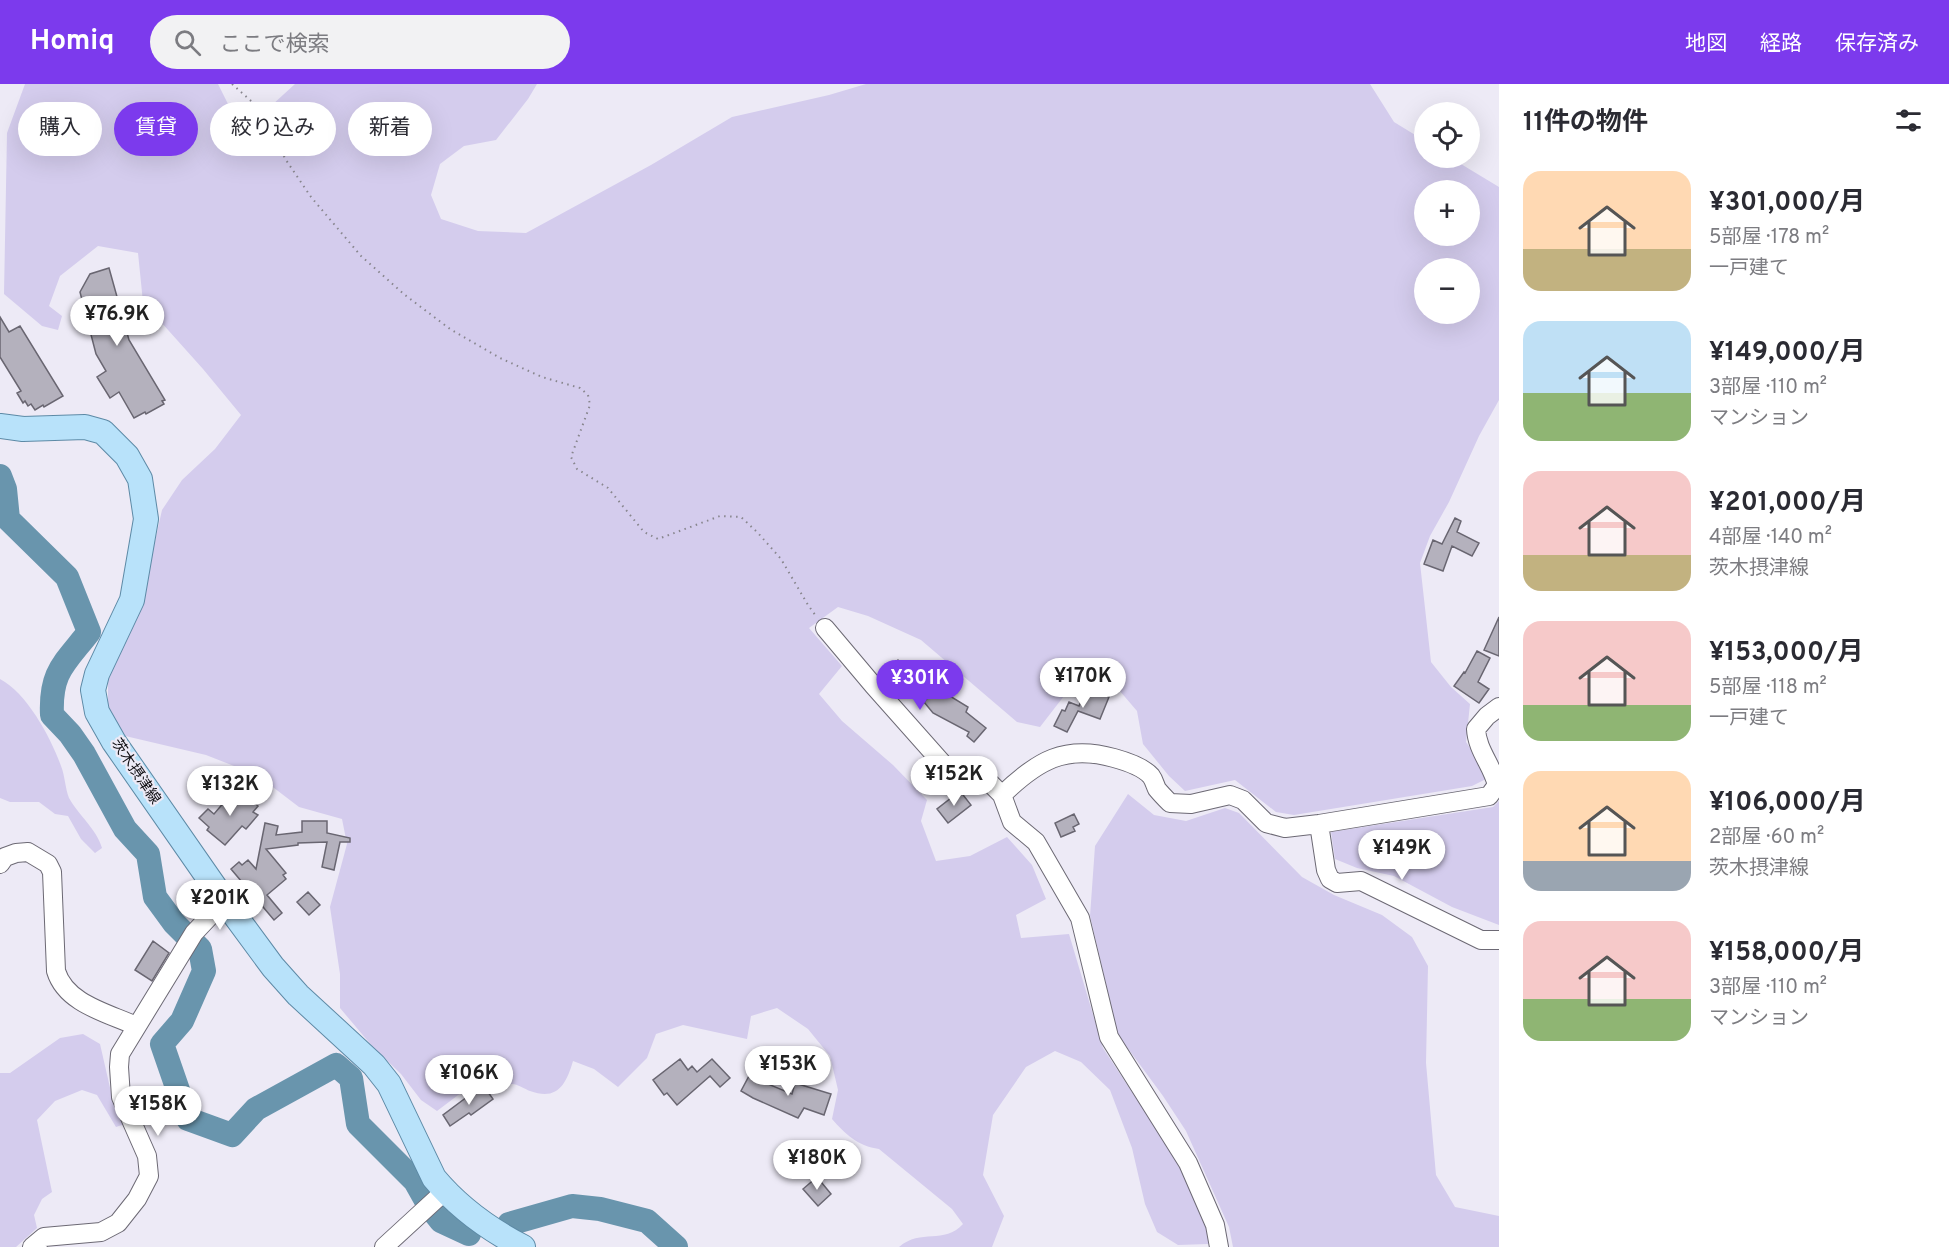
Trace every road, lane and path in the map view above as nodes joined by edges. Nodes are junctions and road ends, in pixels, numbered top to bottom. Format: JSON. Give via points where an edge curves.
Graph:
{"nodes":[{"id":1,"x":232,"y":84,"type":"edge"},
{"id":2,"x":0,"y":426,"type":"edge"},
{"id":3,"x":825,"y":628,"type":"joint"},
{"id":4,"x":1499,"y":707,"type":"edge"},
{"id":5,"x":1002,"y":795,"type":"junction"},
{"id":6,"x":1319,"y":824,"type":"junction"},
{"id":7,"x":0,"y":864,"type":"edge"},
{"id":8,"x":228,"y":906,"type":"junction"},
{"id":9,"x":1499,"y":940,"type":"edge"},
{"id":10,"x":136,"y":1026,"type":"junction"},
{"id":11,"x":441,"y":1194,"type":"junction"},
{"id":12,"x":32,"y":1247,"type":"edge"},
{"id":13,"x":384,"y":1247,"type":"edge"},
{"id":14,"x":523,"y":1247,"type":"edge"},
{"id":15,"x":1219,"y":1247,"type":"edge"}],
"edges":[{"from":1,"to":3,"type":"path","via":[[258,107],[311,197],[361,256],[405,295],[450,329],[500,358],[580,388],[588,395],[590,405],[571,457],[578,469],[608,488],[644,532],[658,539],[720,516],[741,517],[781,559]]},
{"from":2,"to":8,"type":"main road","name":"茨木摂津線","via":[[85,427],[103,432],[127,456],[140,479],[146,519],[132,600],[97,674],[93,690],[97,712]]},
{"from":3,"to":5,"type":"street","via":[[952,774],[982,775]]},
{"from":4,"to":6,"type":"street","via":[[1476,729],[1476,742],[1494,771],[1497,785],[1489,796]]},
{"from":5,"to":6,"type":"street","via":[[1042,762],[1069,753],[1095,753],[1125,761],[1150,775],[1170,803],[1191,804],[1230,795],[1243,800],[1266,823],[1285,828]]},
{"from":5,"to":15,"type":"street","via":[[1012,822],[1036,842],[1080,918],[1109,1037],[1188,1163],[1215,1225]]},
{"from":6,"to":9,"type":"street","via":[[1330,879],[1337,883],[1361,880],[1481,940]]},
{"from":7,"to":10,"type":"street","via":[[5,857],[28,852],[48,864],[54,882],[56,971],[60,982],[77,999]]},
{"from":8,"to":10,"type":"street","via":[[210,916],[191,939]]},
{"from":8,"to":11,"type":"main road","name":"茨木摂津線","via":[[298,995],[374,1065],[389,1084]]},
{"from":10,"to":12,"type":"street","via":[[120,1054],[121,1096],[147,1156],[149,1176],[118,1223],[101,1232],[44,1237]]},
{"from":11,"to":13,"type":"street"},
{"from":11,"to":14,"type":"main road","name":"茨木摂津線"}]}
